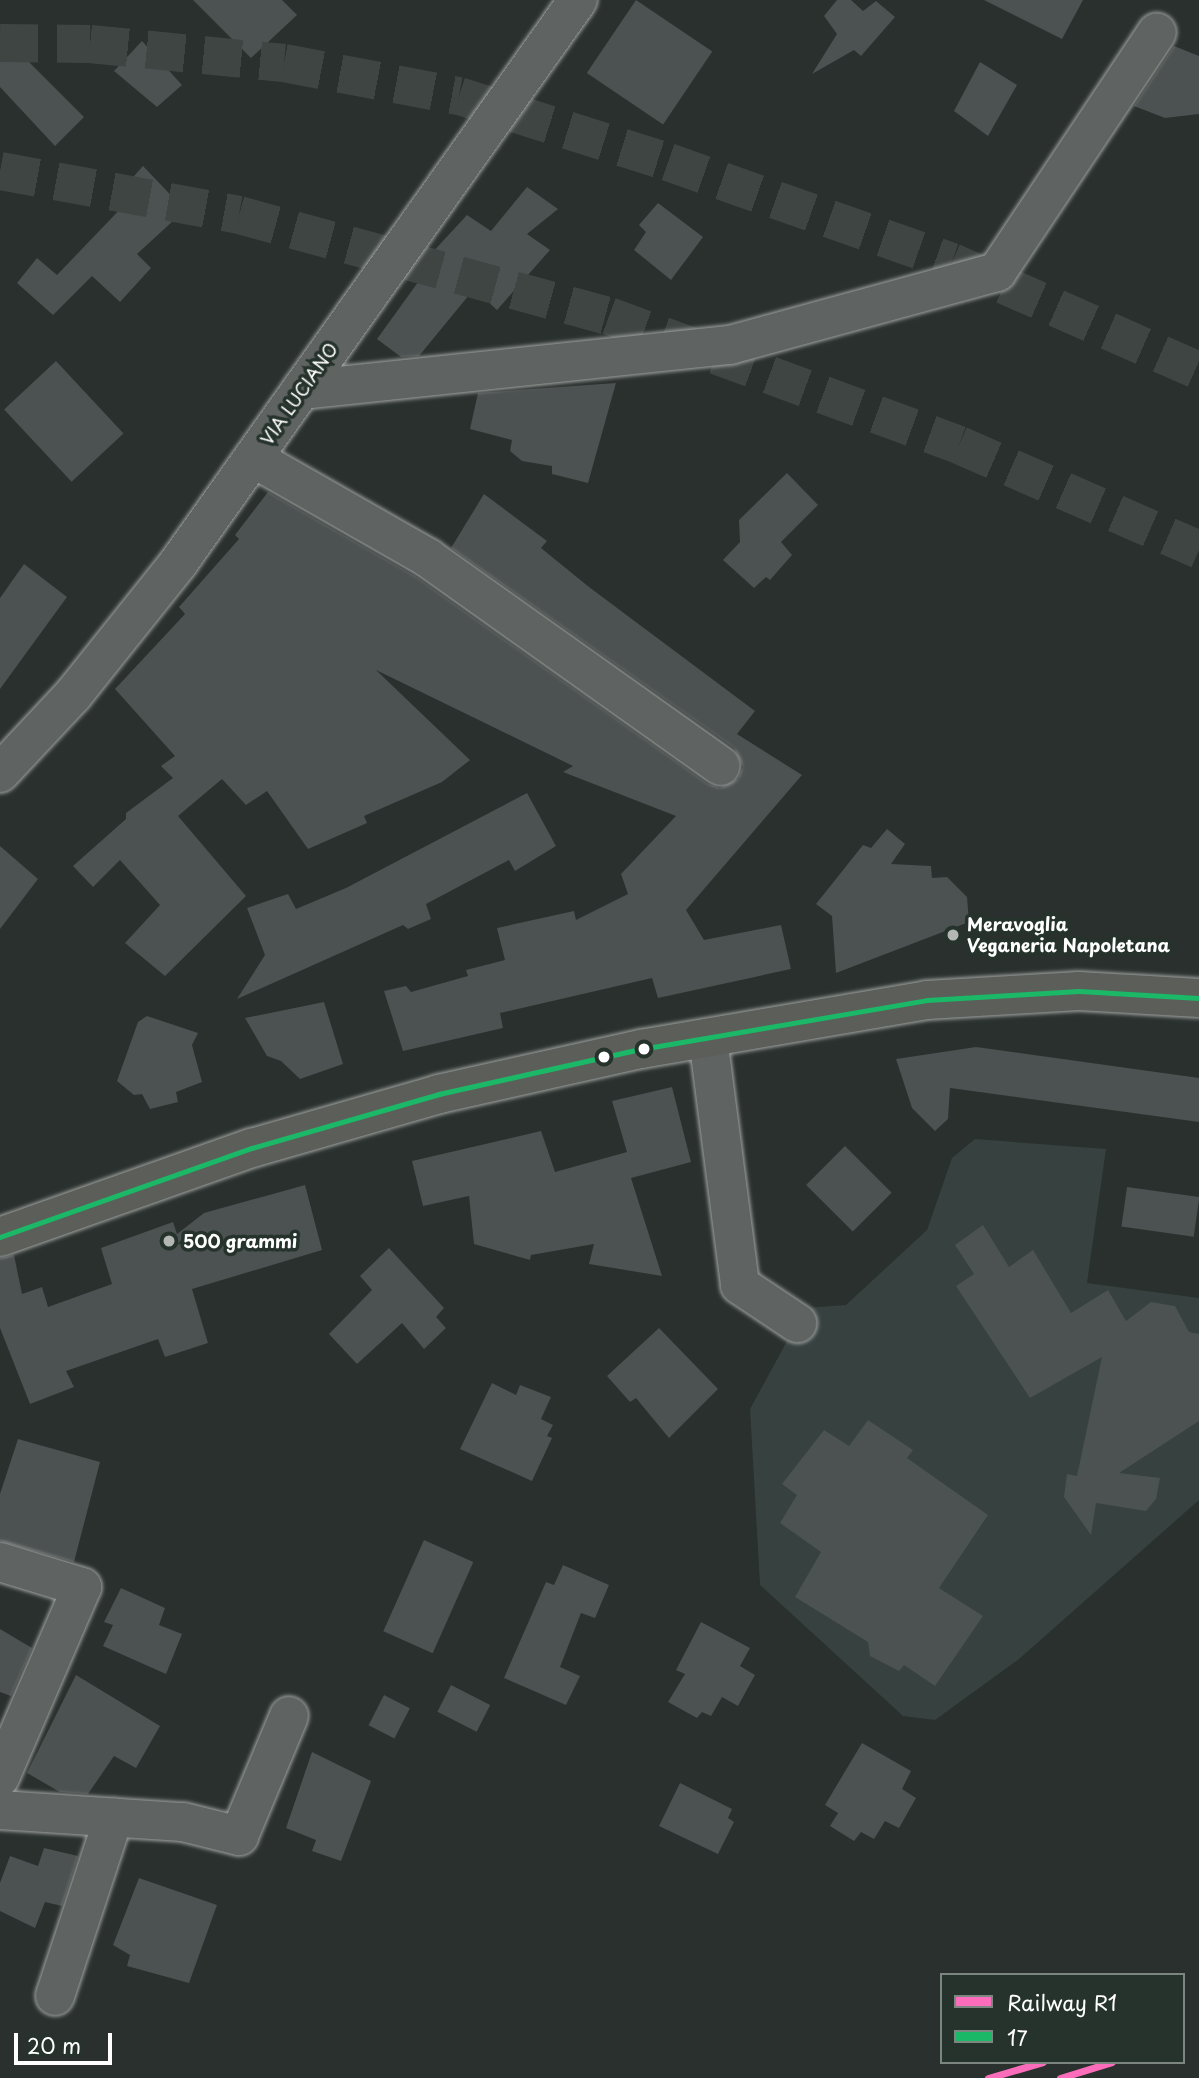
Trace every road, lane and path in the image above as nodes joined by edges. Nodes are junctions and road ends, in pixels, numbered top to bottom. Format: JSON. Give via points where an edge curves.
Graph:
{"nodes":[{"id":1,"x":578,"y":0,"type":"edge"},
{"id":2,"x":1157,"y":32,"type":"dead end"},
{"id":3,"x":301,"y":390,"type":"junction"},
{"id":4,"x":253,"y":458,"type":"junction"},
{"id":5,"x":721,"y":766,"type":"dead end"},
{"id":6,"x":0,"y":773,"type":"edge"},
{"id":7,"x":1199,"y":998,"type":"edge"},
{"id":8,"x":708,"y":1038,"type":"junction"},
{"id":9,"x":0,"y":1237,"type":"edge"},
{"id":10,"x":797,"y":1323,"type":"dead end"},
{"id":11,"x":0,"y":1562,"type":"edge"},
{"id":12,"x":13,"y":1712,"type":"edge"},
{"id":13,"x":289,"y":1716,"type":"dead end"},
{"id":14,"x":0,"y":1777,"type":"edge"},
{"id":15,"x":0,"y":1810,"type":"edge"},
{"id":16,"x":114,"y":1817,"type":"junction"},
{"id":17,"x":55,"y":1996,"type":"dead end"}],
"edges":[{"from":1,"to":3,"type":"street","name":"VIA LUCIANO"},
{"from":2,"to":3,"type":"street","via":[[997,272],[730,345]]},
{"from":3,"to":4,"type":"street","name":"VIA LUCIANO"},
{"from":4,"to":5,"type":"street","via":[[428,558]]},
{"from":4,"to":6,"type":"street","name":"VIA LUCIANO","via":[[73,695]]},
{"from":7,"to":8,"type":"main road","via":[[1079,991],[927,1000]]},
{"from":8,"to":9,"type":"main road","via":[[439,1094],[252,1148]]},
{"from":8,"to":10,"type":"street","via":[[740,1285]]},
{"from":11,"to":12,"type":"street","via":[[82,1587]]},
{"from":12,"to":14,"type":"street"},
{"from":13,"to":16,"type":"street","via":[[239,1836],[183,1822]]},
{"from":15,"to":16,"type":"street"},
{"from":16,"to":17,"type":"street"}]}
